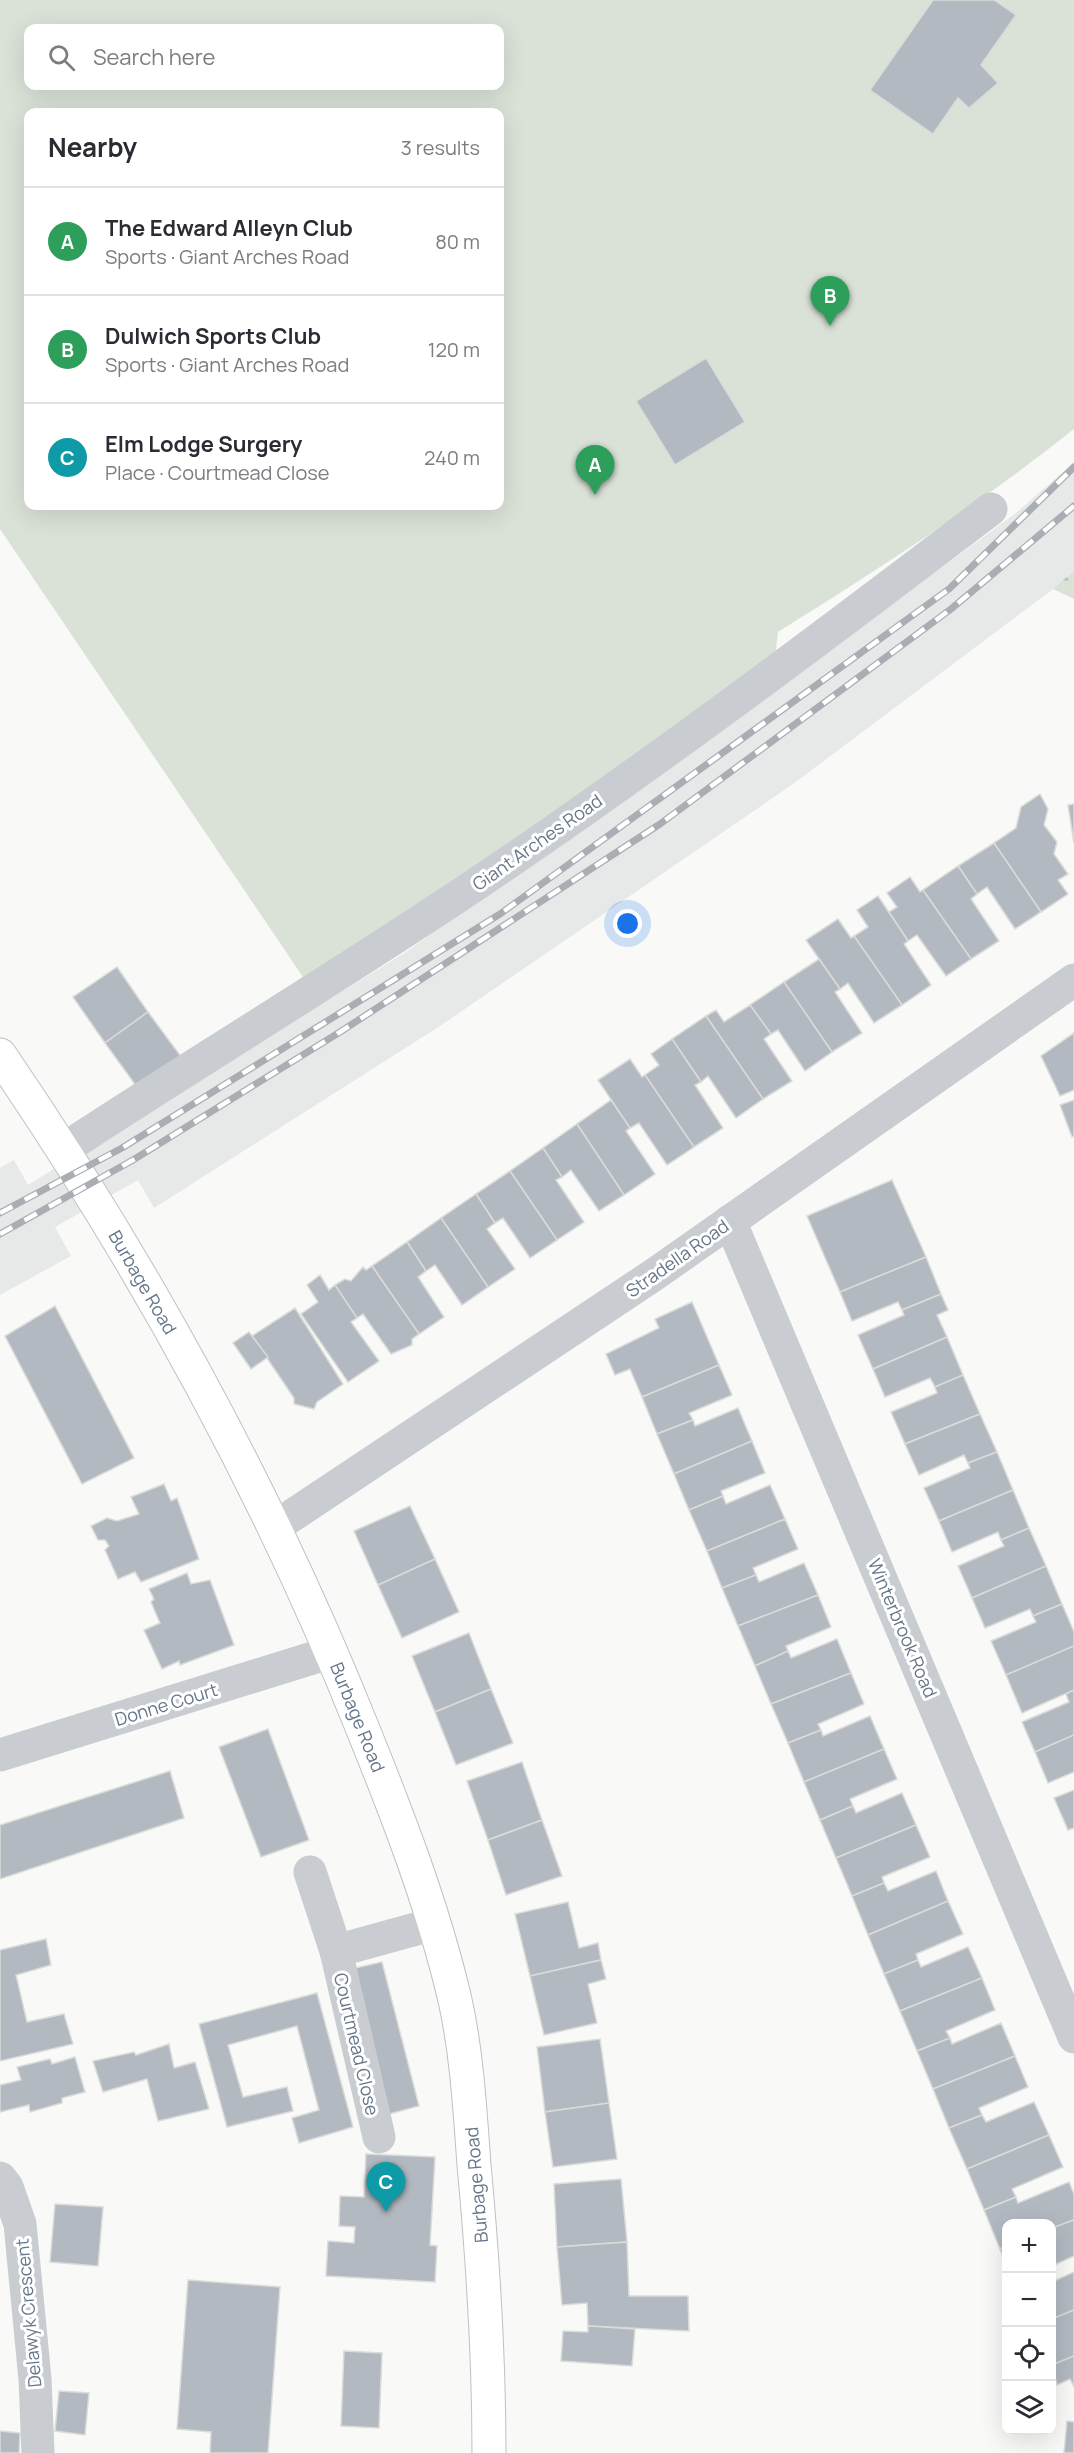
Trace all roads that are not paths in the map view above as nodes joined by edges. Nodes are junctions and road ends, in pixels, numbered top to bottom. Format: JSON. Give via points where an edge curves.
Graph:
{"nodes":[{"id":1,"x":991,"y":509,"type":"dead end"},
{"id":2,"x":1074,"y":980,"type":"edge"},
{"id":3,"x":0,"y":1055,"type":"edge"},
{"id":4,"x":64,"y":1149,"type":"junction"},
{"id":5,"x":730,"y":1221,"type":"junction"},
{"id":6,"x":274,"y":1527,"type":"junction"},
{"id":7,"x":332,"y":1652,"type":"junction"},
{"id":8,"x":0,"y":1755,"type":"edge"},
{"id":9,"x":310,"y":1872,"type":"dead end"},
{"id":10,"x":434,"y":1924,"type":"junction"},
{"id":11,"x":336,"y":1951,"type":"junction"},
{"id":12,"x":1074,"y":2037,"type":"edge"},
{"id":13,"x":379,"y":2137,"type":"dead end"},
{"id":14,"x":0,"y":2178,"type":"edge"},
{"id":15,"x":38,"y":2453,"type":"edge"},
{"id":16,"x":489,"y":2453,"type":"edge"}],
"edges":[{"from":1,"to":4,"type":"street","name":"Giant Arches Road","via":[[786,666],[602,797],[324,985]]},
{"from":2,"to":5,"type":"street","name":"Stradella Road"},
{"from":3,"to":4,"type":"street","name":"Burbage Road"},
{"from":4,"to":6,"type":"street","name":"Burbage Road","via":[[228,1434]]},
{"from":5,"to":6,"type":"street","name":"Stradella Road"},
{"from":5,"to":12,"type":"street","name":"Winterbrook Road"},
{"from":6,"to":7,"type":"street","name":"Burbage Road"},
{"from":7,"to":8,"type":"street","name":"Donne Court"},
{"from":7,"to":10,"type":"street","name":"Burbage Road","via":[[401,1825]]},
{"from":9,"to":11,"type":"street","name":"Courtmead Close"},
{"from":10,"to":11,"type":"street","name":"Courtmead Close"},
{"from":10,"to":16,"type":"street","name":"Burbage Road","via":[[456,2005],[468,2089],[486,2316]]},
{"from":11,"to":13,"type":"street","name":"Courtmead Close"},
{"from":14,"to":15,"type":"street","name":"Delawyk Crescent","via":[[8,2187],[20,2224]]}]}
